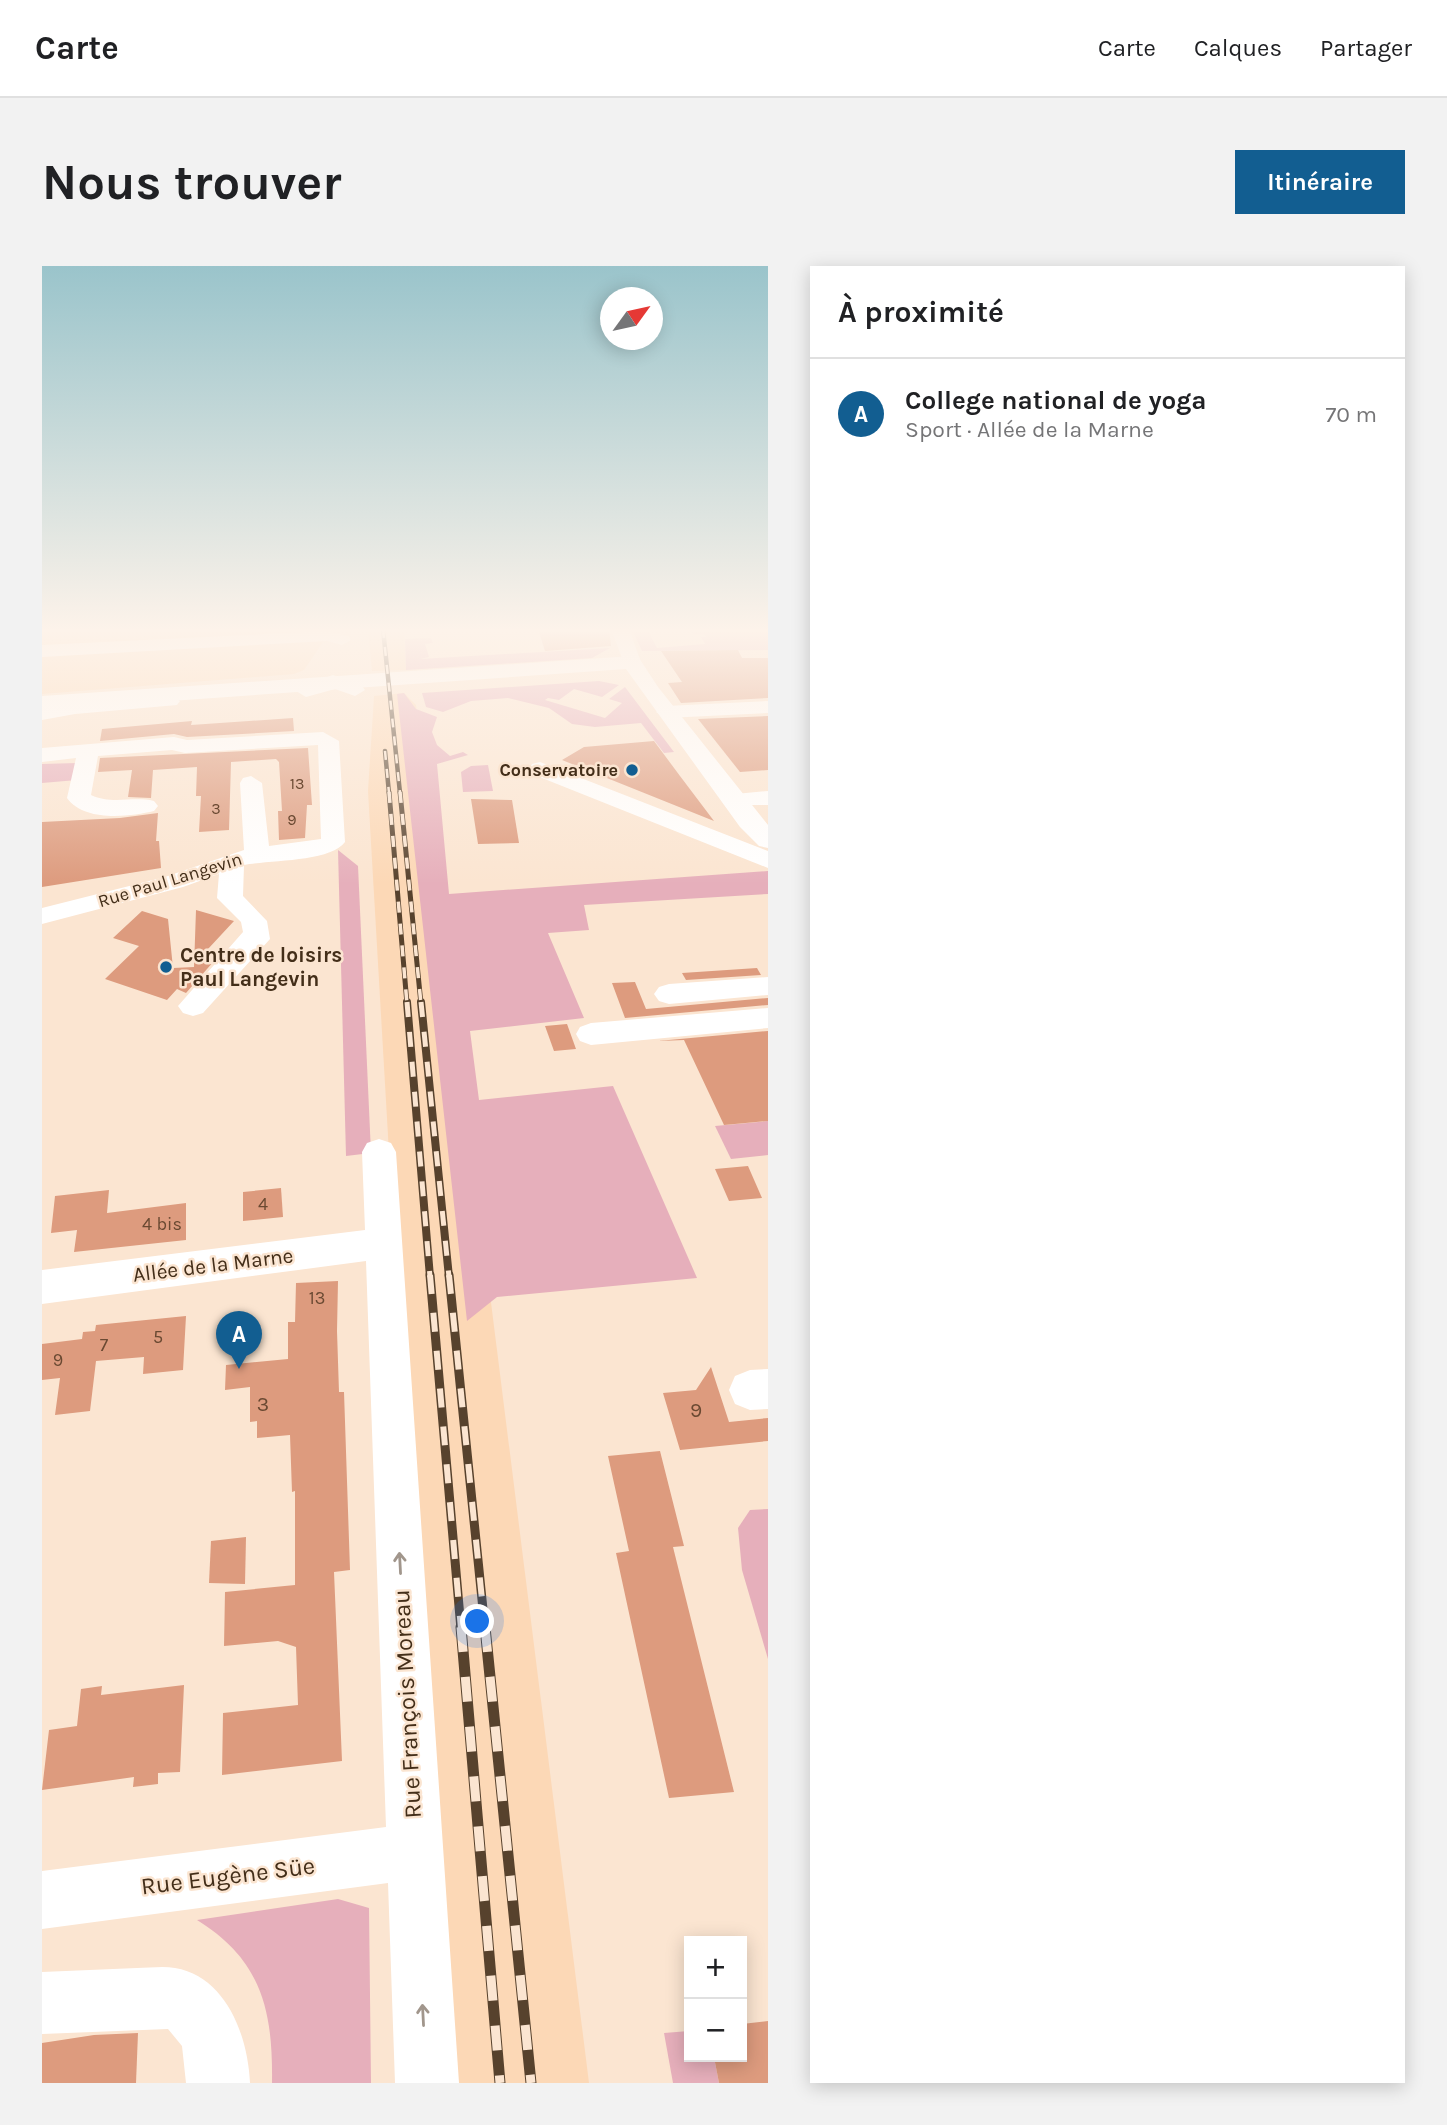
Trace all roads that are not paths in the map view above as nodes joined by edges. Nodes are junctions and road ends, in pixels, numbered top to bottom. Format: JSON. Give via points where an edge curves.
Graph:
{"nodes":[{"id":1,"x":667,"y":714,"type":"edge"},
{"id":2,"x":88,"y":752,"type":"junction"},
{"id":3,"x":42,"y":755,"type":"edge"},
{"id":4,"x":540,"y":769,"type":"dead end"},
{"id":5,"x":251,"y":783,"type":"dead end"},
{"id":6,"x":768,"y":798,"type":"edge"},
{"id":7,"x":146,"y":806,"type":"dead end"},
{"id":8,"x":741,"y":810,"type":"junction"},
{"id":9,"x":705,"y":836,"type":"junction"},
{"id":10,"x":765,"y":854,"type":"edge"},
{"id":11,"x":244,"y":858,"type":"junction"},
{"id":12,"x":42,"y":916,"type":"edge"},
{"id":13,"x":768,"y":986,"type":"edge"},
{"id":14,"x":669,"y":994,"type":"dead end"},
{"id":15,"x":193,"y":1006,"type":"dead end"},
{"id":16,"x":768,"y":1018,"type":"edge"},
{"id":17,"x":591,"y":1034,"type":"dead end"},
{"id":18,"x":379,"y":1152,"type":"dead end"},
{"id":19,"x":384,"y":1243,"type":"junction"},
{"id":20,"x":42,"y":1287,"type":"edge"},
{"id":21,"x":415,"y":1851,"type":"junction"},
{"id":22,"x":42,"y":1900,"type":"edge"},
{"id":23,"x":42,"y":2003,"type":"edge"},
{"id":24,"x":218,"y":2083,"type":"edge"},
{"id":25,"x":427,"y":2083,"type":"edge"}],
"edges":[{"from":1,"to":8,"type":"main road"},
{"from":2,"to":3,"type":"street"},
{"from":2,"to":7,"type":"street","via":[[79,798],[102,809]]},
{"from":2,"to":11,"type":"street","name":"Rue Paul Langevin","via":[[174,743],[185,747],[328,741],[333,842],[321,848]]},
{"from":4,"to":9,"type":"street"},
{"from":5,"to":11,"type":"street"},
{"from":6,"to":8,"type":"street"},
{"from":8,"to":9,"type":"street","via":[[745,829]]},
{"from":8,"to":10,"type":"main road"},
{"from":9,"to":10,"type":"street"},
{"from":11,"to":12,"type":"street","name":"Rue Paul Langevin","via":[[174,882]]},
{"from":11,"to":15,"type":"street","via":[[230,898],[257,923],[259,931]]},
{"from":13,"to":14,"type":"street"},
{"from":16,"to":17,"type":"street"},
{"from":18,"to":19,"type":"street"},
{"from":19,"to":20,"type":"street","name":"Allée de la Marne"},
{"from":21,"to":19,"type":"street","name":"Rue François Moreau","one_way":true},
{"from":21,"to":22,"type":"street","name":"Rue Eugène Süe"},
{"from":25,"to":21,"type":"street","name":"Rue François Moreau","one_way":true},
{"from":23,"to":24,"type":"street","via":[[176,1997],[202,2017],[218,2064]]}]}
